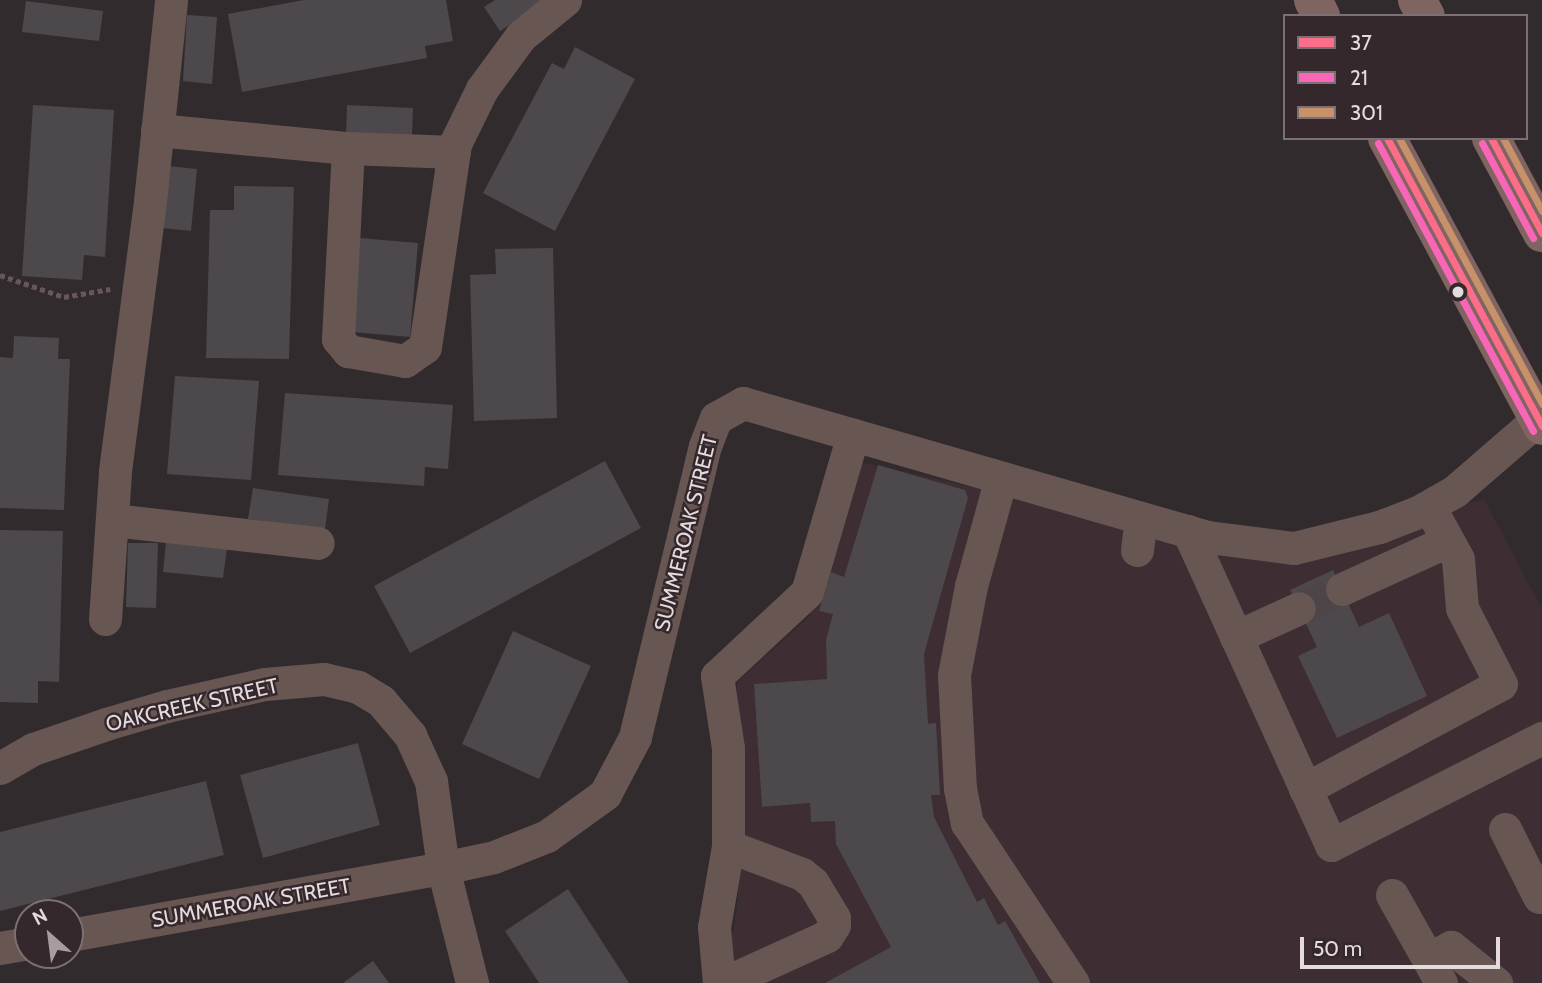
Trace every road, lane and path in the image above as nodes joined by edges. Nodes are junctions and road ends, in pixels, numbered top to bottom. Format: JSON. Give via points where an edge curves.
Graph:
{"nodes":[{"id":1,"x":171,"y":0,"type":"edge"},
{"id":2,"x":565,"y":0,"type":"edge"},
{"id":3,"x":158,"y":130,"type":"junction"},
{"id":4,"x":1388,"y":140,"type":"edge"},
{"id":5,"x":1492,"y":140,"type":"edge"},
{"id":6,"x":348,"y":149,"type":"junction"},
{"id":7,"x":454,"y":152,"type":"junction"},
{"id":8,"x":1542,"y":233,"type":"edge"},
{"id":9,"x":0,"y":275,"type":"edge"},
{"id":10,"x":138,"y":294,"type":"junction"},
{"id":11,"x":1540,"y":422,"type":"edge"},
{"id":12,"x":853,"y":435,"type":"junction"},
{"id":13,"x":1001,"y":478,"type":"junction"},
{"id":14,"x":1429,"y":506,"type":"junction"},
{"id":15,"x":1141,"y":518,"type":"junction"},
{"id":16,"x":113,"y":520,"type":"junction"},
{"id":17,"x":1188,"y":531,"type":"junction"},
{"id":18,"x":1448,"y":541,"type":"junction"},
{"id":19,"x":318,"y":543,"type":"dead end"},
{"id":20,"x":1137,"y":550,"type":"dead end"},
{"id":21,"x":1342,"y":590,"type":"tunnel mouth"},
{"id":22,"x":1299,"y":608,"type":"tunnel mouth"},
{"id":23,"x":105,"y":619,"type":"dead end"},
{"id":24,"x":1236,"y":637,"type":"junction"},
{"id":25,"x":1542,"y":738,"type":"edge"},
{"id":26,"x":0,"y":768,"type":"edge"},
{"id":27,"x":1305,"y":789,"type":"junction"},
{"id":28,"x":1504,"y":829,"type":"dead end"},
{"id":29,"x":728,"y":846,"type":"junction"},
{"id":30,"x":443,"y":869,"type":"junction"},
{"id":31,"x":1392,"y":895,"type":"dead end"},
{"id":32,"x":1539,"y":897,"type":"dead end"},
{"id":33,"x":84,"y":933,"type":"edge"},
{"id":34,"x":1440,"y":963,"type":"edge"},
{"id":35,"x":472,"y":983,"type":"edge"},
{"id":36,"x":722,"y":983,"type":"edge"},
{"id":37,"x":1073,"y":983,"type":"edge"},
{"id":38,"x":1496,"y":983,"type":"edge"}],
"edges":[{"from":1,"to":3,"type":"street"},
{"from":2,"to":7,"type":"street","via":[[521,36],[482,89]]},
{"from":3,"to":6,"type":"street"},
{"from":3,"to":10,"type":"street"},
{"from":4,"to":11,"type":"main road"},
{"from":5,"to":8,"type":"main road"},
{"from":6,"to":7,"type":"street"},
{"from":6,"to":7,"type":"street","via":[[338,339],[348,351],[405,361],[425,347]]},
{"from":9,"to":10,"type":"path","via":[[64,298],[108,288]]},
{"from":10,"to":16,"type":"street"},
{"from":11,"to":14,"type":"street","name":"SUMMEROAK STREET","via":[[1455,491]]},
{"from":12,"to":13,"type":"street","name":"SUMMEROAK STREET"},
{"from":12,"to":29,"type":"street","via":[[807,592],[718,676],[728,748]]},
{"from":12,"to":30,"type":"street","name":"SUMMEROAK STREET","via":[[743,403],[716,418],[705,446],[635,737],[605,794],[547,836]]},
{"from":13,"to":15,"type":"street","name":"SUMMEROAK STREET"},
{"from":13,"to":37,"type":"street","via":[[971,586],[954,676],[960,788],[967,823]]},
{"from":14,"to":17,"type":"street","name":"SUMMEROAK STREET","via":[[1379,527],[1294,548]]},
{"from":14,"to":18,"type":"street"},
{"from":15,"to":17,"type":"street","name":"SUMMEROAK STREET"},
{"from":15,"to":20,"type":"street"},
{"from":16,"to":19,"type":"street"},
{"from":16,"to":23,"type":"street"},
{"from":17,"to":24,"type":"street"},
{"from":18,"to":21,"type":"street"},
{"from":18,"to":27,"type":"street","via":[[1458,559],[1462,608],[1502,684]]},
{"from":22,"to":24,"type":"street"},
{"from":24,"to":27,"type":"street"},
{"from":25,"to":27,"type":"street","via":[[1331,845]]},
{"from":26,"to":30,"type":"street","name":"OAKCREEK STREET","via":[[33,749],[106,724],[265,684],[324,679],[358,687],[381,701],[410,735],[431,781]]},
{"from":28,"to":32,"type":"street"},
{"from":29,"to":36,"type":"street","via":[[714,927]]},
{"from":29,"to":36,"type":"street","via":[[802,874],[813,883],[834,925],[827,936]]},
{"from":30,"to":33,"type":"street","name":"SUMMEROAK STREET"},
{"from":30,"to":35,"type":"street","name":"OAKCREEK STREET"},
{"from":31,"to":34,"type":"street"},
{"from":34,"to":38,"type":"street"}]}
